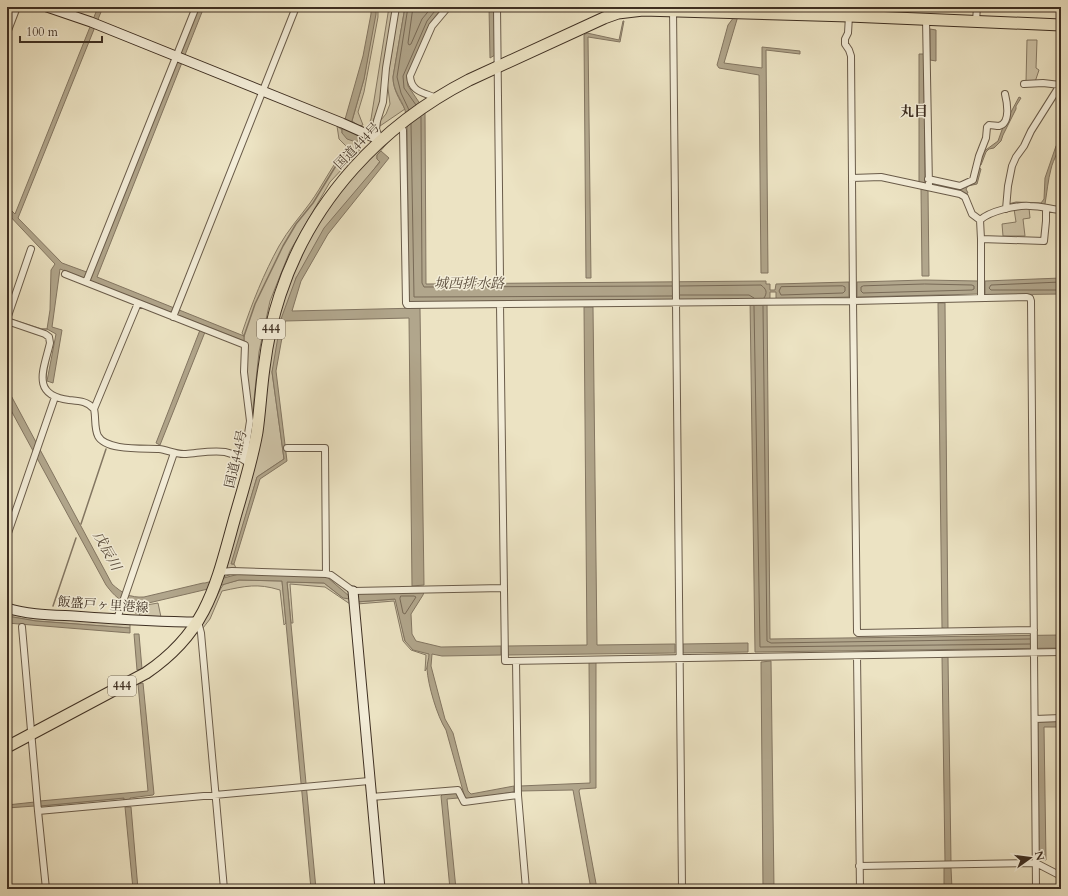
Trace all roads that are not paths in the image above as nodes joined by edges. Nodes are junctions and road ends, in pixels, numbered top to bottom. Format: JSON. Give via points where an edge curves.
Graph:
{"nodes":[{"id":1,"x":17,"y":7,"type":"edge"},
{"id":2,"x":47,"y":7,"type":"edge"},
{"id":3,"x":196,"y":7,"type":"edge"},
{"id":4,"x":296,"y":7,"type":"edge"},
{"id":5,"x":396,"y":7,"type":"edge"},
{"id":6,"x":448,"y":7,"type":"edge"},
{"id":7,"x":497,"y":7,"type":"edge"},
{"id":8,"x":977,"y":7,"type":"edge"},
{"id":9,"x":673,"y":9,"type":"edge"},
{"id":10,"x":849,"y":16,"type":"junction"},
{"id":11,"x":926,"y":19,"type":"junction"},
{"id":12,"x":976,"y":21,"type":"junction"},
{"id":13,"x":1061,"y":25,"type":"edge"},
{"id":14,"x":7,"y":33,"type":"edge"},
{"id":15,"x":180,"y":58,"type":"junction"},
{"id":16,"x":498,"y":67,"type":"junction"},
{"id":17,"x":1060,"y":82,"type":"edge"},
{"id":18,"x":1024,"y":84,"type":"dead end"},
{"id":19,"x":263,"y":91,"type":"junction"},
{"id":20,"x":1004,"y":94,"type":"dead end"},
{"id":21,"x":432,"y":100,"type":"junction"},
{"id":22,"x":401,"y":123,"type":"junction"},
{"id":23,"x":380,"y":140,"type":"junction"},
{"id":24,"x":852,"y":178,"type":"junction"},
{"id":25,"x":928,"y":179,"type":"junction"},
{"id":26,"x":928,"y":187,"type":"junction"},
{"id":27,"x":1046,"y":208,"type":"junction"},
{"id":28,"x":1006,"y":209,"type":"junction"},
{"id":29,"x":1061,"y":210,"type":"edge"},
{"id":30,"x":980,"y":220,"type":"junction"},
{"id":31,"x":981,"y":239,"type":"junction"},
{"id":32,"x":31,"y":249,"type":"dead end"},
{"id":33,"x":65,"y":274,"type":"dead end"},
{"id":34,"x":500,"y":278,"type":"dead end"},
{"id":35,"x":86,"y":282,"type":"junction"},
{"id":36,"x":981,"y":298,"type":"junction"},
{"id":37,"x":853,"y":301,"type":"junction"},
{"id":38,"x":138,"y":302,"type":"junction"},
{"id":39,"x":675,"y":302,"type":"junction"},
{"id":40,"x":500,"y":305,"type":"junction"},
{"id":41,"x":173,"y":317,"type":"junction"},
{"id":42,"x":7,"y":320,"type":"edge"},
{"id":43,"x":55,"y":397,"type":"junction"},
{"id":44,"x":94,"y":408,"type":"junction"},
{"id":45,"x":287,"y":448,"type":"dead end"},
{"id":46,"x":174,"y":454,"type":"junction"},
{"id":47,"x":247,"y":461,"type":"junction"},
{"id":48,"x":7,"y":536,"type":"edge"},
{"id":49,"x":220,"y":572,"type":"junction"},
{"id":50,"x":326,"y":574,"type":"junction"},
{"id":51,"x":504,"y":588,"type":"junction"},
{"id":52,"x":353,"y":591,"type":"junction"},
{"id":53,"x":7,"y":608,"type":"edge"},
{"id":54,"x":117,"y":619,"type":"junction"},
{"id":55,"x":198,"y":622,"type":"junction"},
{"id":56,"x":22,"y":628,"type":"dead end"},
{"id":57,"x":1034,"y":631,"type":"junction"},
{"id":58,"x":1034,"y":652,"type":"junction"},
{"id":59,"x":1061,"y":652,"type":"edge"},
{"id":60,"x":857,"y":656,"type":"junction"},
{"id":61,"x":679,"y":658,"type":"junction"},
{"id":62,"x":516,"y":661,"type":"junction"},
{"id":63,"x":1061,"y":718,"type":"edge"},
{"id":64,"x":1035,"y":719,"type":"junction"},
{"id":65,"x":31,"y":734,"type":"junction"},
{"id":66,"x":7,"y":747,"type":"edge"},
{"id":67,"x":369,"y":781,"type":"junction"},
{"id":68,"x":216,"y":795,"type":"junction"},
{"id":69,"x":518,"y":795,"type":"junction"},
{"id":70,"x":371,"y":797,"type":"junction"},
{"id":71,"x":38,"y":811,"type":"junction"},
{"id":72,"x":1036,"y":863,"type":"junction"},
{"id":73,"x":859,"y":866,"type":"junction"},
{"id":74,"x":1061,"y":876,"type":"edge"},
{"id":75,"x":46,"y":889,"type":"edge"},
{"id":76,"x":224,"y":889,"type":"edge"},
{"id":77,"x":380,"y":889,"type":"edge"},
{"id":78,"x":526,"y":889,"type":"edge"},
{"id":79,"x":682,"y":889,"type":"edge"},
{"id":80,"x":860,"y":889,"type":"edge"},
{"id":81,"x":1036,"y":889,"type":"edge"}],
"edges":[{"from":1,"to":14,"type":"street"},
{"from":2,"to":15,"type":"street"},
{"from":3,"to":15,"type":"street"},
{"from":4,"to":19,"type":"street"},
{"from":5,"to":23,"type":"street","via":[[383,102],[376,129]]},
{"from":6,"to":21,"type":"street","via":[[432,26],[410,76],[415,89]]},
{"from":7,"to":16,"type":"street"},
{"from":8,"to":12,"type":"street"},
{"from":9,"to":10,"type":"highway","name":"国道444号","number":"444"},
{"from":9,"to":16,"type":"highway","name":"国道444号","number":"444","via":[[618,14],[581,28]]},
{"from":9,"to":39,"type":"street"},
{"from":10,"to":11,"type":"highway","name":"国道444号","number":"444"},
{"from":10,"to":24,"type":"street","via":[[845,44],[851,56]]},
{"from":11,"to":12,"type":"highway","name":"国道444号","number":"444"},
{"from":11,"to":25,"type":"street"},
{"from":12,"to":13,"type":"highway","name":"国道444号","number":"444"},
{"from":15,"to":19,"type":"street"},
{"from":15,"to":35,"type":"street"},
{"from":16,"to":21,"type":"highway","name":"国道444号","number":"444"},
{"from":16,"to":34,"type":"street"},
{"from":17,"to":18,"type":"street"},
{"from":17,"to":28,"type":"street","via":[[1012,166]]},
{"from":19,"to":23,"type":"street"},
{"from":19,"to":41,"type":"street"},
{"from":20,"to":25,"type":"street","via":[[1007,115],[1000,126],[987,127],[973,180],[960,186]]},
{"from":21,"to":22,"type":"highway","name":"国道444号","number":"444"},
{"from":22,"to":23,"type":"highway","name":"国道444号","number":"444"},
{"from":22,"to":40,"type":"street","via":[[407,306]]},
{"from":23,"to":47,"type":"highway","name":"国道444号","number":"444","via":[[334,191],[296,253],[280,295],[270,335],[257,432]]},
{"from":24,"to":26,"type":"street","via":[[881,177]]},
{"from":24,"to":37,"type":"street"},
{"from":25,"to":26,"type":"street"},
{"from":26,"to":30,"type":"street","via":[[966,197],[972,214]]},
{"from":27,"to":28,"type":"street","via":[[1030,206]]},
{"from":27,"to":29,"type":"street"},
{"from":27,"to":31,"type":"street","via":[[1044,241]]},
{"from":28,"to":30,"type":"street"},
{"from":30,"to":31,"type":"street"},
{"from":31,"to":36,"type":"street"},
{"from":32,"to":42,"type":"street"},
{"from":33,"to":35,"type":"street"},
{"from":35,"to":38,"type":"street"},
{"from":36,"to":37,"type":"street"},
{"from":36,"to":57,"type":"street","via":[[1027,297],[1031,301]]},
{"from":37,"to":39,"type":"street"},
{"from":37,"to":57,"type":"street","via":[[857,632]]},
{"from":38,"to":41,"type":"street"},
{"from":38,"to":44,"type":"street"},
{"from":39,"to":40,"type":"street"},
{"from":39,"to":61,"type":"street"},
{"from":40,"to":51,"type":"street"},
{"from":41,"to":47,"type":"street","via":[[245,345],[244,372],[250,421]]},
{"from":42,"to":43,"type":"street","via":[[49,337],[42,380],[44,389]]},
{"from":43,"to":44,"type":"street","via":[[83,401]]},
{"from":43,"to":48,"type":"street"},
{"from":44,"to":46,"type":"street","via":[[98,436],[103,442]]},
{"from":45,"to":50,"type":"street","via":[[325,448]]},
{"from":46,"to":47,"type":"street","via":[[225,452]]},
{"from":46,"to":54,"type":"street"},
{"from":47,"to":49,"type":"highway","name":"国道444号","number":"444"},
{"from":49,"to":50,"type":"street"},
{"from":49,"to":55,"type":"highway","name":"国道444号","number":"444"},
{"from":50,"to":52,"type":"street"},
{"from":51,"to":52,"type":"street"},
{"from":51,"to":62,"type":"street","via":[[505,661]]},
{"from":52,"to":67,"type":"street"},
{"from":53,"to":54,"type":"street","name":"飯盛戸ヶ里港線","via":[[51,615]]},
{"from":54,"to":55,"type":"street","name":"飯盛戸ヶ里港線"},
{"from":55,"to":65,"type":"highway","name":"国道444号","number":"444","via":[[174,651],[151,670]]},
{"from":55,"to":68,"type":"street"},
{"from":56,"to":65,"type":"street"},
{"from":57,"to":58,"type":"street"},
{"from":58,"to":59,"type":"street"},
{"from":58,"to":60,"type":"street"},
{"from":58,"to":64,"type":"street"},
{"from":60,"to":61,"type":"street"},
{"from":60,"to":73,"type":"street"},
{"from":61,"to":62,"type":"street"},
{"from":61,"to":79,"type":"street"},
{"from":62,"to":69,"type":"street"},
{"from":63,"to":64,"type":"street"},
{"from":64,"to":72,"type":"street"},
{"from":65,"to":66,"type":"highway","name":"国道444号","number":"444"},
{"from":65,"to":71,"type":"street"},
{"from":67,"to":68,"type":"street"},
{"from":67,"to":70,"type":"street"},
{"from":68,"to":71,"type":"street"},
{"from":68,"to":76,"type":"street"},
{"from":69,"to":70,"type":"street","via":[[464,802],[458,790]]},
{"from":69,"to":78,"type":"street"},
{"from":70,"to":77,"type":"street"},
{"from":71,"to":75,"type":"street"},
{"from":72,"to":73,"type":"street"},
{"from":72,"to":74,"type":"street"},
{"from":72,"to":81,"type":"street"},
{"from":73,"to":80,"type":"street"}]}
